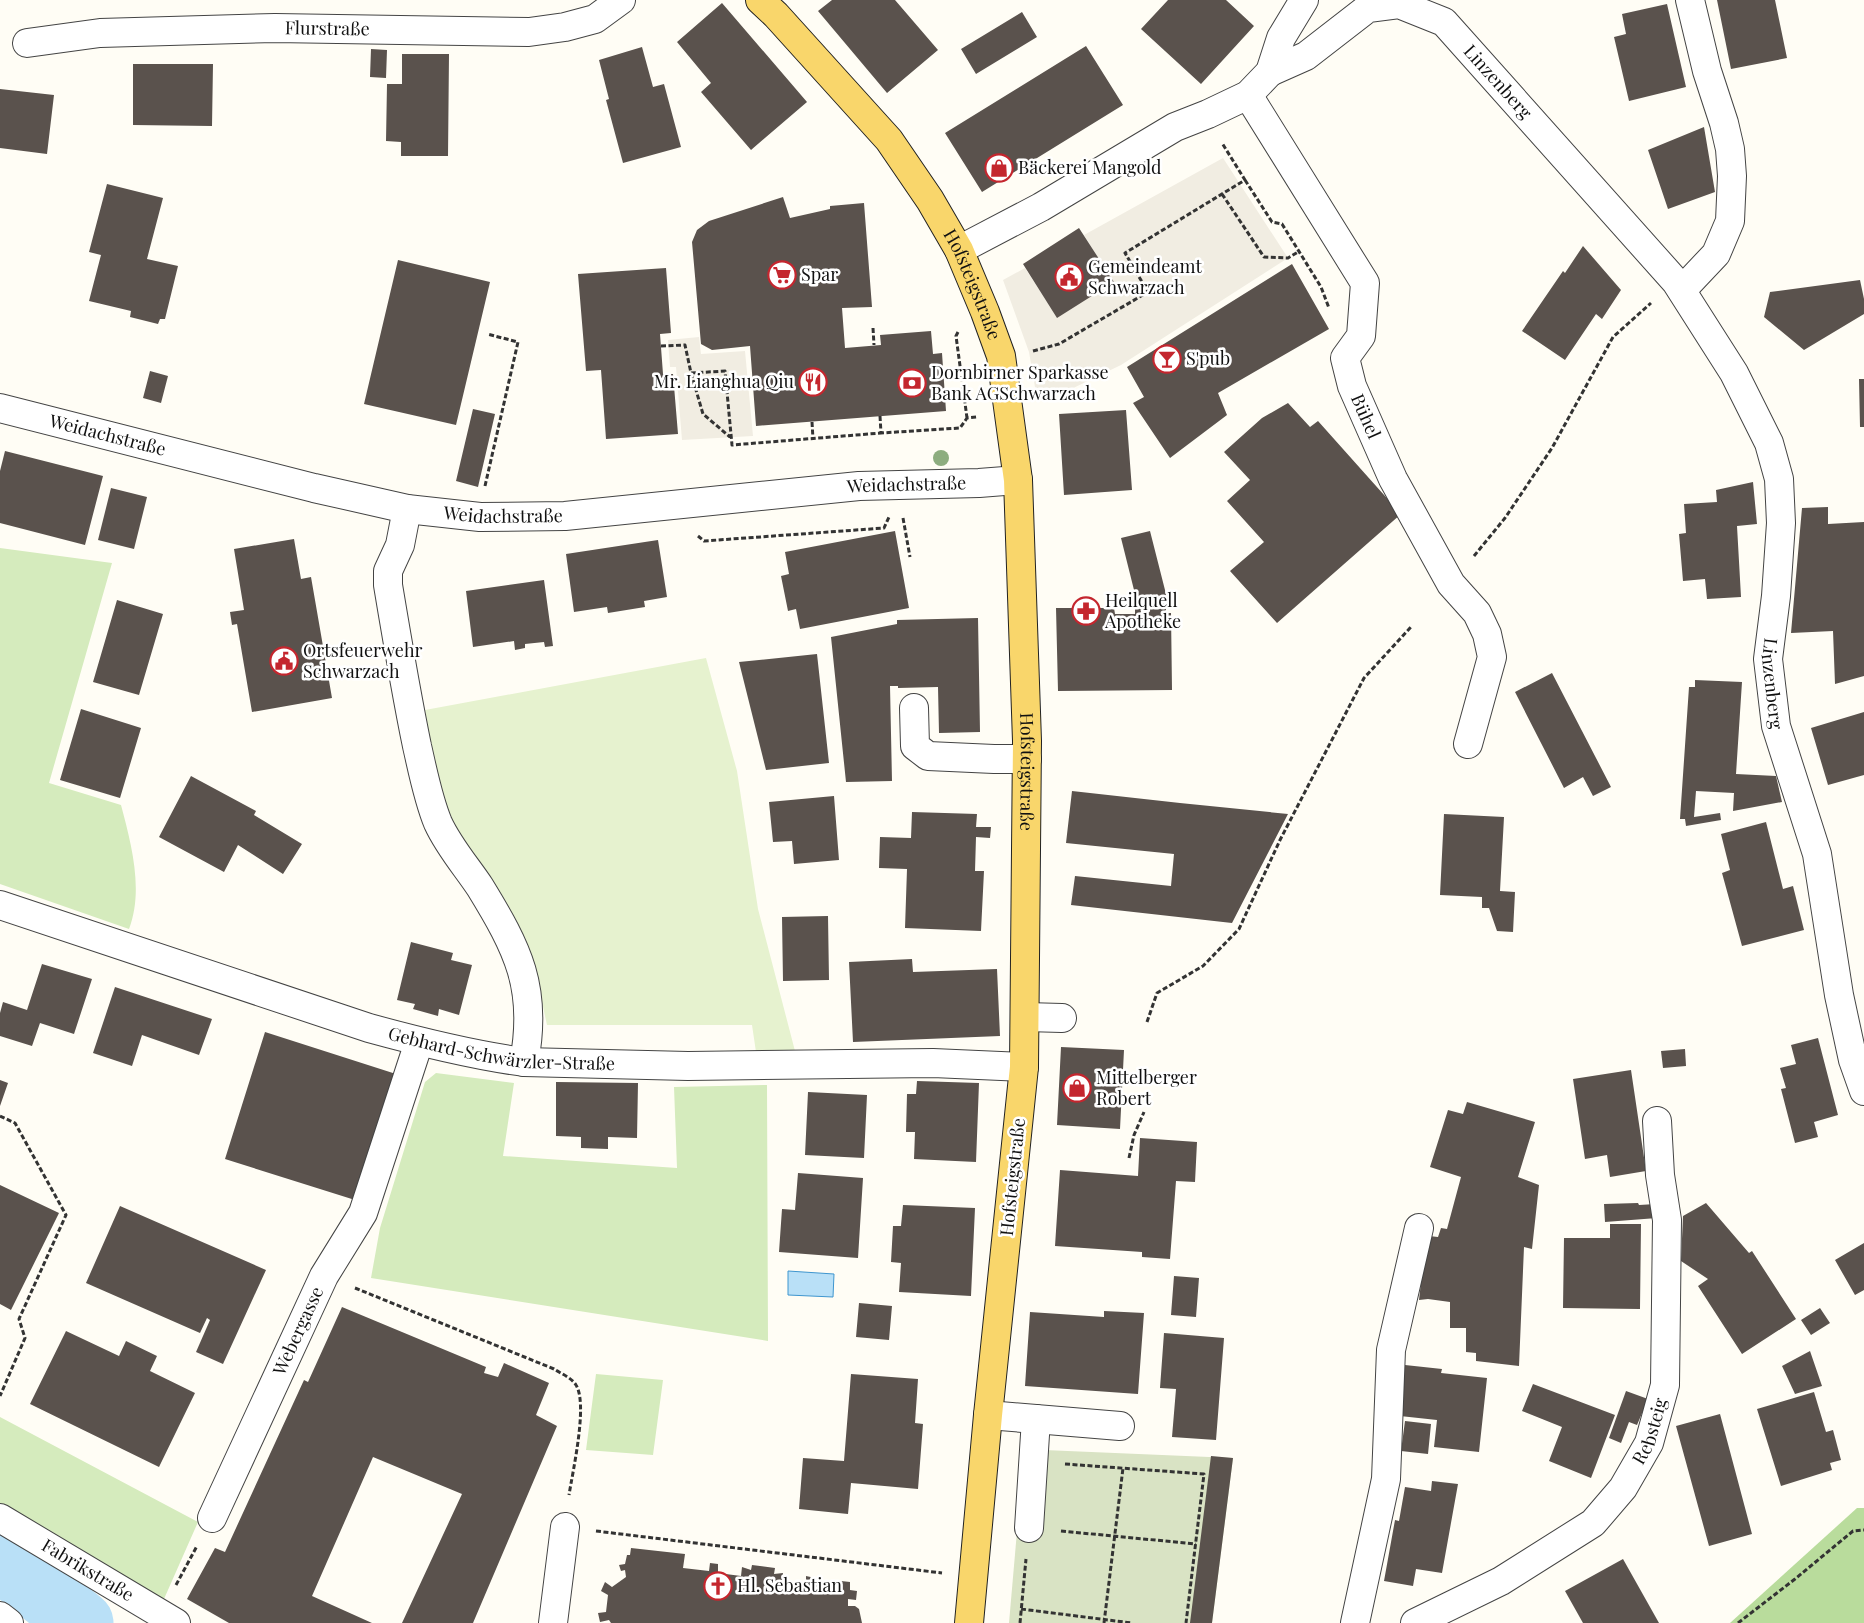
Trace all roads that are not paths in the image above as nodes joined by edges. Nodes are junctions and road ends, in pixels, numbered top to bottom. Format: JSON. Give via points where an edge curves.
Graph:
{"nodes":[{"id":1,"x":621,"y":0,"type":"edge"},
{"id":2,"x":760,"y":0,"type":"edge"},
{"id":3,"x":1304,"y":0,"type":"edge"},
{"id":4,"x":1690,"y":0,"type":"edge"},
{"id":5,"x":27,"y":43,"type":"dead end"},
{"id":6,"x":1270,"y":72,"type":"junction"},
{"id":7,"x":1248,"y":95,"type":"junction"},
{"id":8,"x":959,"y":250,"type":"junction"},
{"id":9,"x":1679,"y":286,"type":"junction"},
{"id":10,"x":0,"y":408,"type":"edge"},
{"id":11,"x":1018,"y":480,"type":"junction"},
{"id":12,"x":407,"y":509,"type":"junction"},
{"id":13,"x":914,"y":708,"type":"dead end"},
{"id":14,"x":1468,"y":744,"type":"dead end"},
{"id":15,"x":1026,"y":759,"type":"junction"},
{"id":16,"x":0,"y":905,"type":"edge"},
{"id":17,"x":1026,"y":1017,"type":"junction"},
{"id":18,"x":1062,"y":1018,"type":"dead end"},
{"id":19,"x":419,"y":1042,"type":"junction"},
{"id":20,"x":524,"y":1062,"type":"junction"},
{"id":21,"x":1024,"y":1067,"type":"junction"},
{"id":22,"x":1864,"y":1091,"type":"edge"},
{"id":23,"x":1657,"y":1121,"type":"dead end"},
{"id":24,"x":1418,"y":1228,"type":"dead end"},
{"id":25,"x":988,"y":1415,"type":"junction"},
{"id":26,"x":1036,"y":1419,"type":"junction"},
{"id":27,"x":1120,"y":1426,"type":"dead end"},
{"id":28,"x":0,"y":1518,"type":"edge"},
{"id":29,"x":212,"y":1518,"type":"road end"},
{"id":30,"x":565,"y":1527,"type":"road end"},
{"id":31,"x":1029,"y":1528,"type":"road end"},
{"id":32,"x":0,"y":1616,"type":"edge"},
{"id":33,"x":168,"y":1619,"type":"edge"},
{"id":34,"x":9,"y":1623,"type":"edge"},
{"id":35,"x":553,"y":1623,"type":"edge"},
{"id":36,"x":969,"y":1623,"type":"edge"},
{"id":37,"x":1355,"y":1623,"type":"edge"},
{"id":38,"x":1414,"y":1623,"type":"edge"}],
"edges":[{"from":1,"to":5,"type":"street","name":"Flurstraße","via":[[595,19],[529,32],[275,28],[100,33]]},
{"from":2,"to":8,"type":"main road","name":"Hofsteigstraße","via":[[889,140]]},
{"from":3,"to":6,"type":"street","via":[[1281,38]]},
{"from":4,"to":9,"type":"street","via":[[1707,71],[1724,123],[1732,176],[1730,221],[1716,254]]},
{"from":6,"to":7,"type":"street"},
{"from":6,"to":9,"type":"street","name":"Linzenberg","via":[[1306,56],[1368,8],[1399,4],[1444,22]]},
{"from":7,"to":8,"type":"street","via":[[1175,127],[1041,207]]},
{"from":7,"to":14,"type":"street","name":"Bühel","via":[[1365,283],[1361,336],[1345,358],[1352,386],[1393,479],[1451,584],[1477,613],[1487,634],[1492,657]]},
{"from":8,"to":11,"type":"main road","name":"Hofsteigstraße","via":[[1001,356]]},
{"from":9,"to":22,"type":"street","name":"Linzenberg","via":[[1754,410],[1769,443],[1779,479],[1781,523],[1768,659],[1776,726],[1817,854],[1839,995],[1853,1060]]},
{"from":10,"to":12,"type":"street","name":"Weidachstraße"},
{"from":11,"to":12,"type":"street","name":"Weidachstraße","via":[[979,484],[859,486],[565,516],[480,517]]},
{"from":11,"to":15,"type":"main road","name":"Hofsteigstraße"},
{"from":12,"to":20,"type":"street","via":[[400,545],[388,571],[388,585],[413,726],[438,823],[479,886],[515,950],[523,971],[530,1017]]},
{"from":13,"to":15,"type":"street","via":[[915,746],[928,756]]},
{"from":15,"to":17,"type":"main road","name":"Hofsteigstraße"},
{"from":16,"to":19,"type":"street","name":"Gebhard-Schwärzler-Straße"},
{"from":17,"to":18,"type":"street"},
{"from":17,"to":21,"type":"main road","name":"Hofsteigstraße"},
{"from":19,"to":20,"type":"street","name":"Gebhard-Schwärzler-Straße"},
{"from":19,"to":29,"type":"street","name":"Webergasse","via":[[364,1213],[324,1276]]},
{"from":20,"to":21,"type":"street","name":"Gebhard-Schwärzler-Straße","via":[[688,1066],[933,1063]]},
{"from":21,"to":25,"type":"main road","name":"Hofsteigstraße"},
{"from":23,"to":38,"type":"street","name":"Rebsteig","via":[[1667,1220],[1665,1385],[1649,1443],[1623,1488],[1593,1523],[1501,1581]]},
{"from":24,"to":37,"type":"street","via":[[1391,1350],[1386,1480]]},
{"from":25,"to":26,"type":"street"},
{"from":25,"to":36,"type":"main road","name":"Hofsteigstraße"},
{"from":26,"to":27,"type":"street"},
{"from":26,"to":31,"type":"street"},
{"from":28,"to":33,"type":"street","name":"Fabrikstraße"},
{"from":30,"to":35,"type":"street"},
{"from":32,"to":34,"type":"street"}]}
